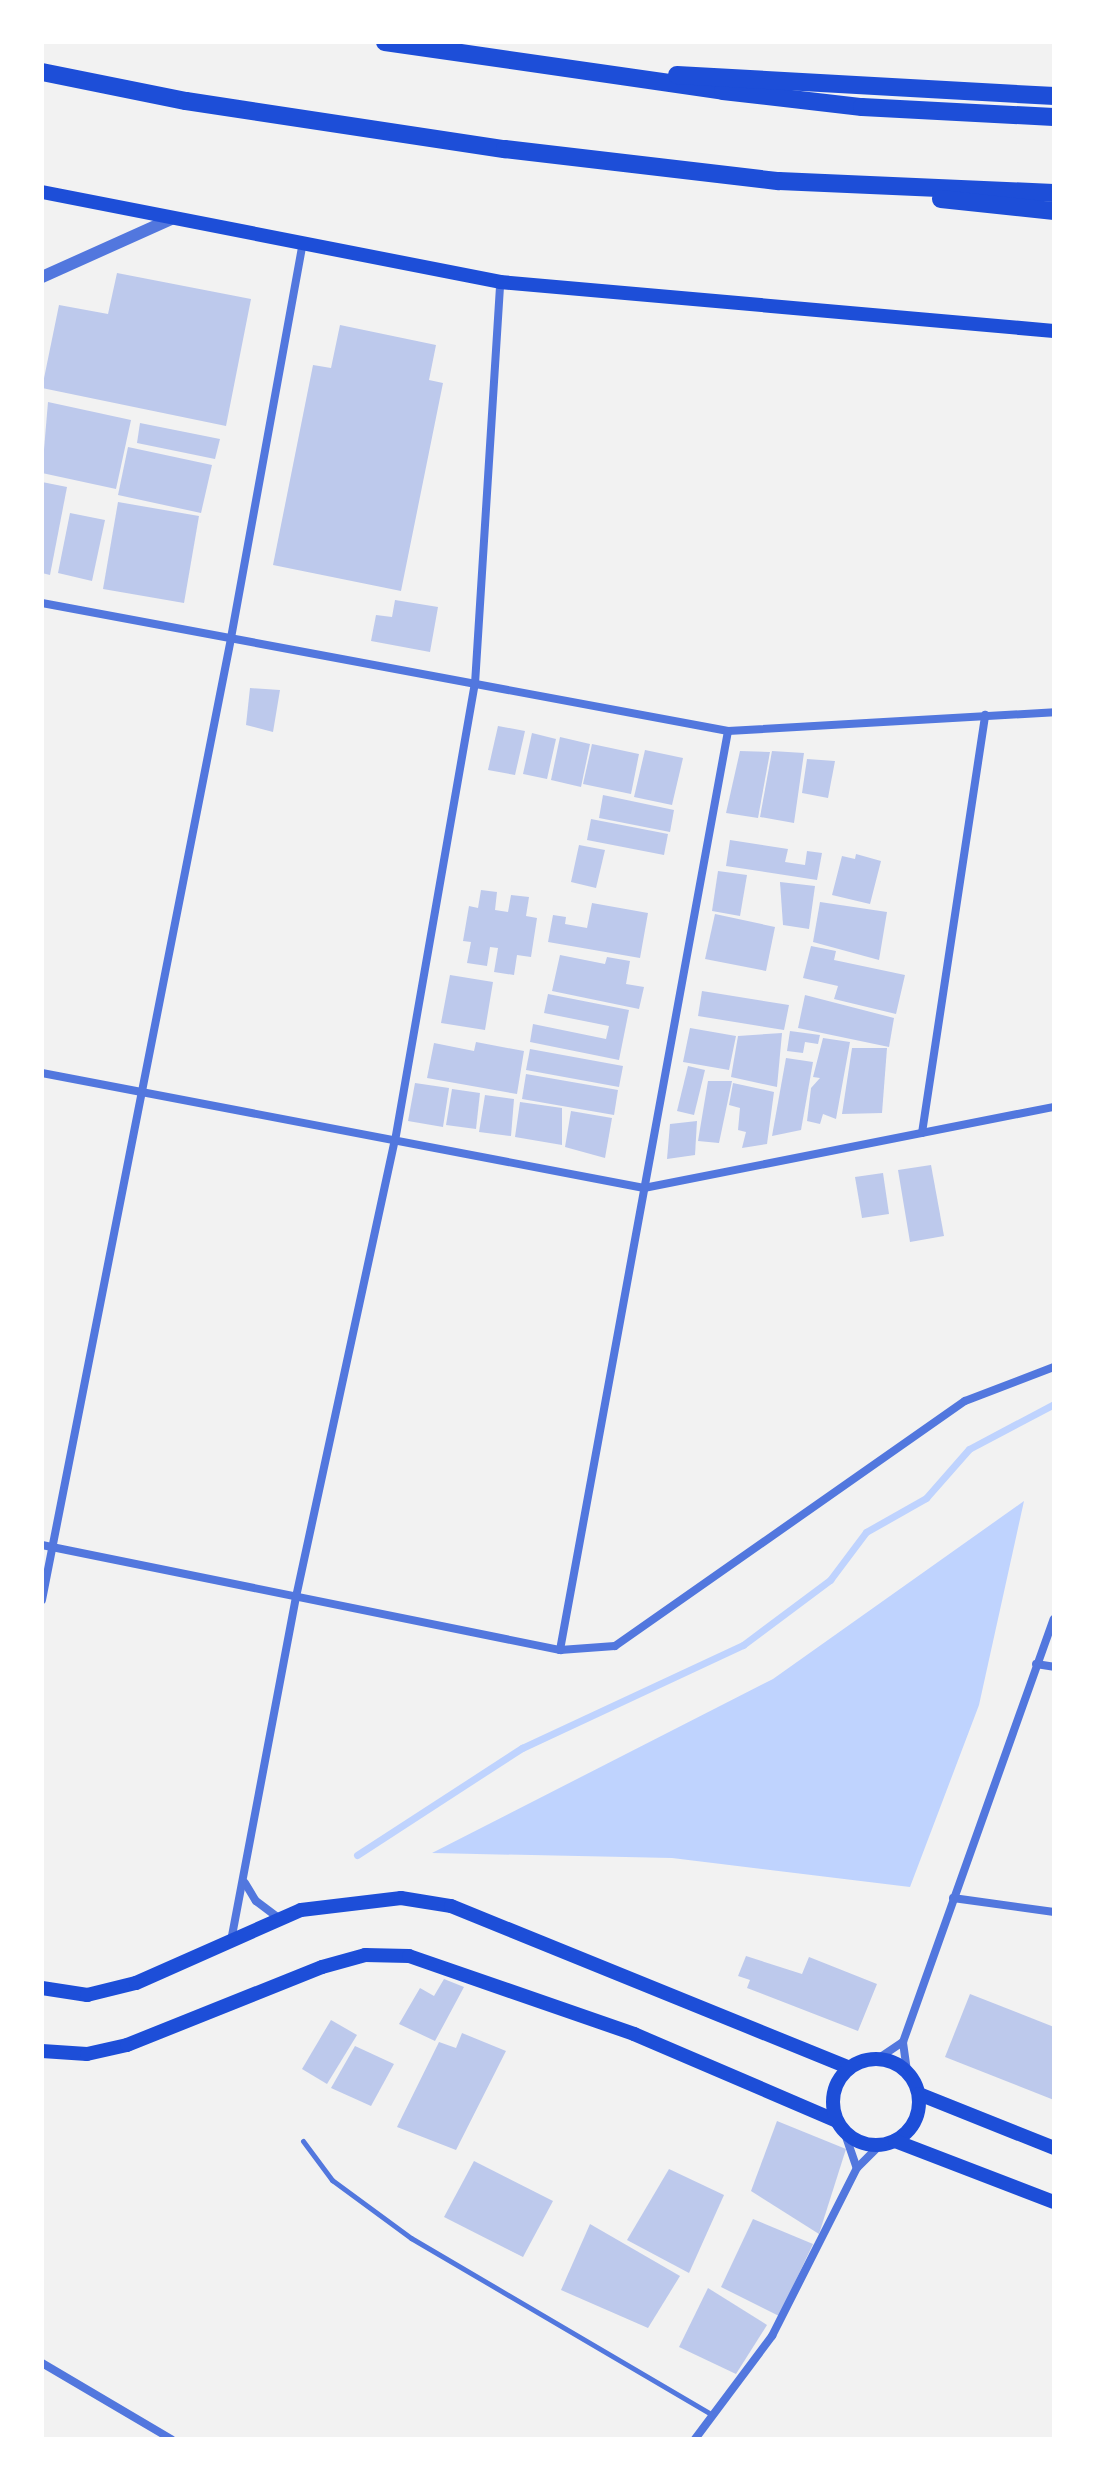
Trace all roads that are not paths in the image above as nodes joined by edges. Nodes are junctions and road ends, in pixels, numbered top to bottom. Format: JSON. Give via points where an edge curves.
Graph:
{"nodes":[{"id":1,"x":385,"y":42,"type":"edge"},
{"id":2,"x":566,"y":71,"type":"junction"},
{"id":3,"x":42,"y":72,"type":"edge"},
{"id":4,"x":1054,"y":96,"type":"edge"},
{"id":5,"x":1054,"y":117,"type":"edge"},
{"id":6,"x":779,"y":181,"type":"junction"},
{"id":7,"x":42,"y":192,"type":"edge"},
{"id":8,"x":1054,"y":193,"type":"edge"},
{"id":9,"x":1054,"y":211,"type":"edge"},
{"id":10,"x":173,"y":218,"type":"junction"},
{"id":11,"x":303,"y":242,"type":"junction"},
{"id":12,"x":42,"y":277,"type":"edge"},
{"id":13,"x":500,"y":282,"type":"junction"},
{"id":14,"x":1054,"y":331,"type":"edge"},
{"id":15,"x":42,"y":603,"type":"edge"},
{"id":16,"x":231,"y":638,"type":"junction"},
{"id":17,"x":475,"y":684,"type":"junction"},
{"id":18,"x":1054,"y":712,"type":"edge"},
{"id":19,"x":985,"y":715,"type":"junction"},
{"id":20,"x":728,"y":731,"type":"junction"},
{"id":21,"x":42,"y":1073,"type":"edge"},
{"id":22,"x":141,"y":1092,"type":"junction"},
{"id":23,"x":1054,"y":1107,"type":"edge"},
{"id":24,"x":922,"y":1133,"type":"junction"},
{"id":25,"x":395,"y":1141,"type":"junction"},
{"id":26,"x":644,"y":1188,"type":"junction"},
{"id":27,"x":1054,"y":1367,"type":"edge"},
{"id":28,"x":42,"y":1545,"type":"edge"},
{"id":29,"x":52,"y":1547,"type":"junction"},
{"id":30,"x":296,"y":1597,"type":"junction"},
{"id":31,"x":42,"y":1600,"type":"edge"},
{"id":32,"x":1054,"y":1619,"type":"edge"},
{"id":33,"x":560,"y":1650,"type":"junction"},
{"id":34,"x":1036,"y":1664,"type":"junction"},
{"id":35,"x":1054,"y":1667,"type":"edge"},
{"id":36,"x":245,"y":1883,"type":"junction"},
{"id":37,"x":953,"y":1898,"type":"junction"},
{"id":38,"x":1054,"y":1912,"type":"edge"},
{"id":39,"x":280,"y":1919,"type":"junction"},
{"id":40,"x":231,"y":1941,"type":"junction"},
{"id":41,"x":42,"y":1988,"type":"edge"},
{"id":42,"x":903,"y":2042,"type":"junction"},
{"id":43,"x":42,"y":2051,"type":"edge"},
{"id":44,"x":879,"y":2058,"type":"junction"},
{"id":45,"x":849,"y":2068,"type":"junction"},
{"id":46,"x":907,"y":2071,"type":"junction"},
{"id":47,"x":919,"y":2094,"type":"junction"},
{"id":48,"x":841,"y":2126,"type":"junction"},
{"id":49,"x":303,"y":2141,"type":"dead end"},
{"id":50,"x":895,"y":2141,"type":"junction"},
{"id":51,"x":880,"y":2145,"type":"junction"},
{"id":52,"x":1054,"y":2148,"type":"edge"},
{"id":53,"x":857,"y":2168,"type":"junction"},
{"id":54,"x":1054,"y":2202,"type":"edge"},
{"id":55,"x":42,"y":2363,"type":"edge"},
{"id":56,"x":714,"y":2416,"type":"junction"},
{"id":57,"x":171,"y":2439,"type":"edge"},
{"id":58,"x":695,"y":2439,"type":"edge"}],
"edges":[{"from":1,"to":2,"type":"highway"},
{"from":2,"to":4,"type":"highway"},
{"from":2,"to":5,"type":"highway","via":[[862,107]]},
{"from":3,"to":6,"type":"highway","via":[[186,101],[505,149]]},
{"from":6,"to":8,"type":"highway"},
{"from":6,"to":9,"type":"highway"},
{"from":7,"to":10,"type":"main road"},
{"from":10,"to":11,"type":"main road"},
{"from":10,"to":12,"type":"street"},
{"from":11,"to":13,"type":"main road"},
{"from":11,"to":16,"type":"street"},
{"from":13,"to":14,"type":"main road"},
{"from":13,"to":17,"type":"street"},
{"from":15,"to":16,"type":"street"},
{"from":16,"to":17,"type":"street"},
{"from":16,"to":22,"type":"street"},
{"from":17,"to":20,"type":"street"},
{"from":17,"to":25,"type":"street"},
{"from":18,"to":19,"type":"street"},
{"from":19,"to":20,"type":"street"},
{"from":19,"to":24,"type":"street"},
{"from":20,"to":26,"type":"street"},
{"from":21,"to":22,"type":"street"},
{"from":22,"to":25,"type":"street"},
{"from":22,"to":29,"type":"street"},
{"from":23,"to":24,"type":"street"},
{"from":24,"to":26,"type":"street"},
{"from":25,"to":26,"type":"street"},
{"from":25,"to":30,"type":"street"},
{"from":26,"to":33,"type":"street"},
{"from":27,"to":33,"type":"street","via":[[965,1401],[615,1646]]},
{"from":28,"to":29,"type":"street"},
{"from":29,"to":30,"type":"street"},
{"from":29,"to":31,"type":"street"},
{"from":30,"to":33,"type":"street"},
{"from":30,"to":36,"type":"street"},
{"from":32,"to":34,"type":"street"},
{"from":34,"to":35,"type":"street"},
{"from":34,"to":37,"type":"street"},
{"from":36,"to":39,"type":"street","via":[[256,1901]]},
{"from":36,"to":40,"type":"street"},
{"from":37,"to":38,"type":"street"},
{"from":37,"to":42,"type":"street"},
{"from":39,"to":40,"type":"main road"},
{"from":39,"to":45,"type":"main road","via":[[352,1901],[401,1898],[451,1906]]},
{"from":40,"to":41,"type":"main road","via":[[87,1995]]},
{"from":42,"to":44,"type":"street"},
{"from":42,"to":46,"type":"street"},
{"from":43,"to":48,"type":"main road","via":[[87,2054],[127,2045],[322,1967],[365,1955],[409,1956],[634,2034]]},
{"from":44,"to":45,"type":"main road"},
{"from":44,"to":46,"type":"main road"},
{"from":45,"to":48,"type":"main road","via":[[834,2092]]},
{"from":46,"to":47,"type":"main road"},
{"from":47,"to":50,"type":"main road","via":[[915,2121]]},
{"from":47,"to":52,"type":"main road"},
{"from":48,"to":51,"type":"main road","via":[[854,2139]]},
{"from":48,"to":53,"type":"street"},
{"from":49,"to":56,"type":"lane","via":[[332,2180],[411,2238]]},
{"from":50,"to":51,"type":"main road"},
{"from":50,"to":54,"type":"main road"},
{"from":51,"to":53,"type":"street"},
{"from":53,"to":56,"type":"street","via":[[772,2336]]},
{"from":55,"to":57,"type":"street"},
{"from":56,"to":58,"type":"street"}]}
